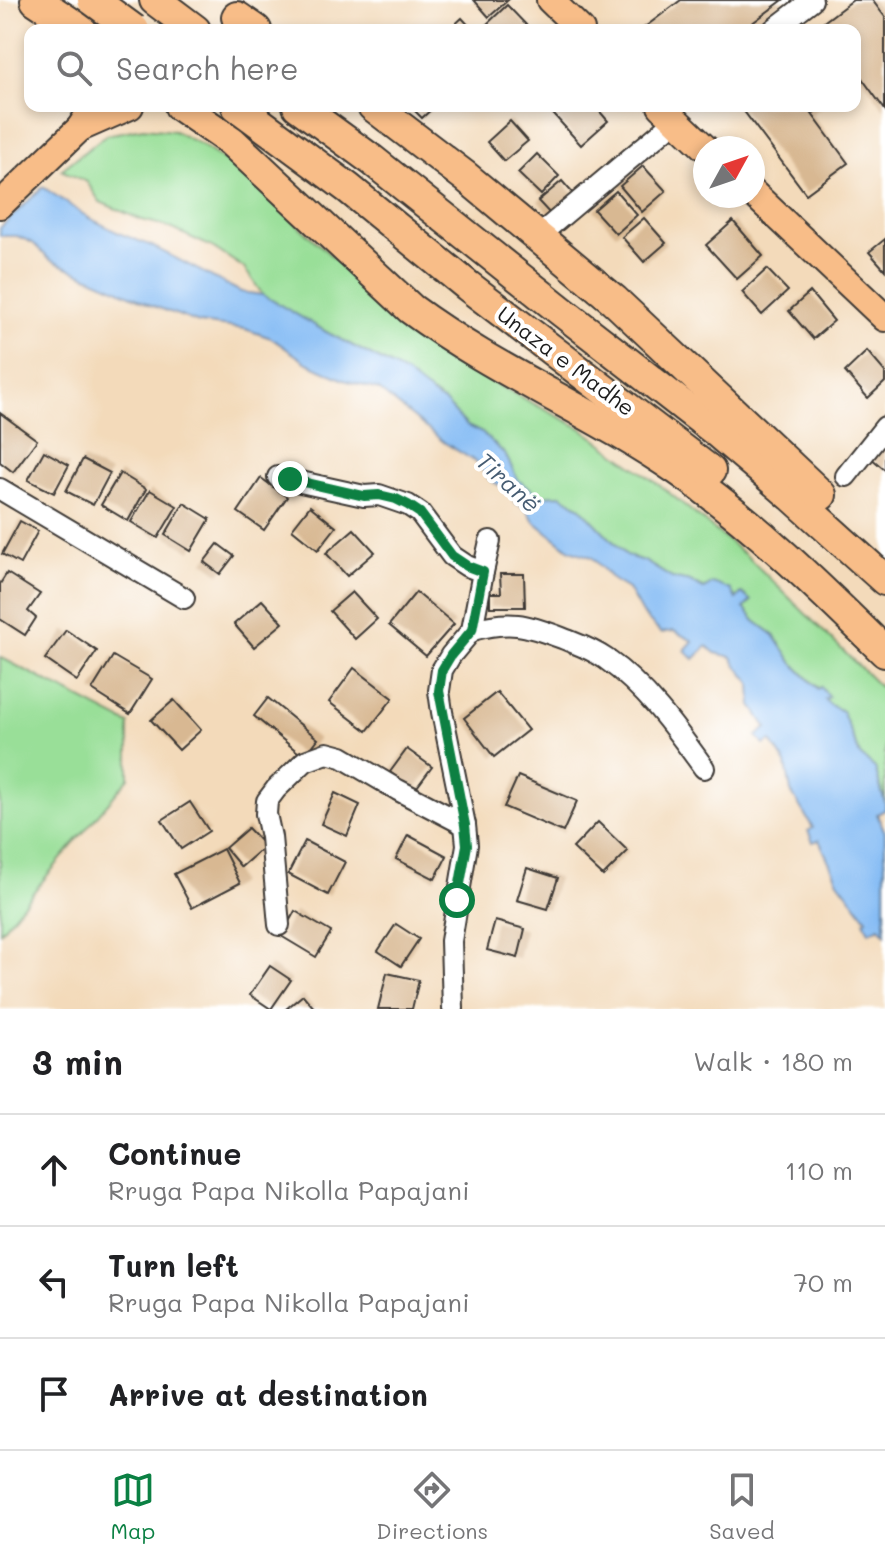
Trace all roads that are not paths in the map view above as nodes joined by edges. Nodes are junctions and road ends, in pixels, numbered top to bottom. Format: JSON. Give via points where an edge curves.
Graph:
{"nodes":[{"id":1,"x":36,"y":0,"type":"edge"},
{"id":2,"x":93,"y":0,"type":"edge"},
{"id":3,"x":121,"y":0,"type":"edge"},
{"id":4,"x":155,"y":0,"type":"edge"},
{"id":5,"x":550,"y":0,"type":"edge"},
{"id":6,"x":812,"y":0,"type":"edge"},
{"id":7,"x":72,"y":24,"type":"edge"},
{"id":8,"x":110,"y":24,"type":"edge"},
{"id":9,"x":126,"y":24,"type":"edge"},
{"id":10,"x":187,"y":24,"type":"edge"},
{"id":11,"x":575,"y":24,"type":"edge"},
{"id":12,"x":781,"y":24,"type":"edge"},
{"id":13,"x":107,"y":112,"type":"edge"},
{"id":14,"x":189,"y":112,"type":"edge"},
{"id":15,"x":245,"y":112,"type":"edge"},
{"id":16,"x":306,"y":112,"type":"edge"},
{"id":17,"x":381,"y":112,"type":"edge"},
{"id":18,"x":668,"y":112,"type":"edge"},
{"id":19,"x":670,"y":112,"type":"edge"},
{"id":20,"x":87,"y":117,"type":"edge"},
{"id":21,"x":693,"y":136,"type":"edge"},
{"id":22,"x":765,"y":204,"type":"edge"},
{"id":23,"x":0,"y":205,"type":"edge"},
{"id":24,"x":550,"y":226,"type":"dead end"},
{"id":25,"x":885,"y":318,"type":"edge"},
{"id":26,"x":885,"y":427,"type":"edge"},
{"id":27,"x":846,"y":476,"type":"dead end"},
{"id":28,"x":278,"y":477,"type":"dead end"},
{"id":29,"x":0,"y":489,"type":"edge"},
{"id":30,"x":490,"y":541,"type":"dead end"},
{"id":31,"x":885,"y":554,"type":"edge"},
{"id":32,"x":483,"y":572,"type":"junction"},
{"id":33,"x":885,"y":580,"type":"edge"},
{"id":34,"x":184,"y":598,"type":"dead end"},
{"id":35,"x":885,"y":627,"type":"edge"},
{"id":36,"x":472,"y":630,"type":"junction"},
{"id":37,"x":885,"y":652,"type":"edge"},
{"id":38,"x":704,"y":768,"type":"dead end"},
{"id":39,"x":465,"y":825,"type":"junction"},
{"id":40,"x":279,"y":925,"type":"dead end"},
{"id":41,"x":453,"y":1009,"type":"edge"}],
"edges":[{"from":1,"to":7,"type":"highway"},
{"from":2,"to":9,"type":"highway","bridge":true},
{"from":3,"to":8,"type":"main road"},
{"from":4,"to":10,"type":"highway"},
{"from":5,"to":11,"type":"main road"},
{"from":6,"to":12,"type":"street"},
{"from":13,"to":20,"type":"main road"},
{"from":14,"to":37,"type":"highway","via":[[231,141],[411,309],[678,471],[751,528]]},
{"from":15,"to":35,"type":"highway","name":"Unaza e Madhe","via":[[720,479]]},
{"from":16,"to":33,"type":"highway","name":"Unaza e Madhe","via":[[717,432]]},
{"from":17,"to":31,"type":"highway","via":[[614,300]]},
{"from":18,"to":24,"type":"street"},
{"from":19,"to":21,"type":"main road"},
{"from":20,"to":23,"type":"main road"},
{"from":22,"to":25,"type":"main road"},
{"from":26,"to":27,"type":"street"},
{"from":28,"to":32,"type":"street","via":[[396,499],[420,513],[452,556]]},
{"from":29,"to":34,"type":"street"},
{"from":30,"to":32,"type":"street"},
{"from":32,"to":36,"type":"street"},
{"from":36,"to":38,"type":"street","via":[[521,624],[588,648],[645,695]]},
{"from":36,"to":39,"type":"street","via":[[442,670],[439,691]]},
{"from":39,"to":40,"type":"street","via":[[342,757],[327,753],[305,761],[267,801]]},
{"from":39,"to":41,"type":"street","via":[[467,845],[451,941]]}]}
